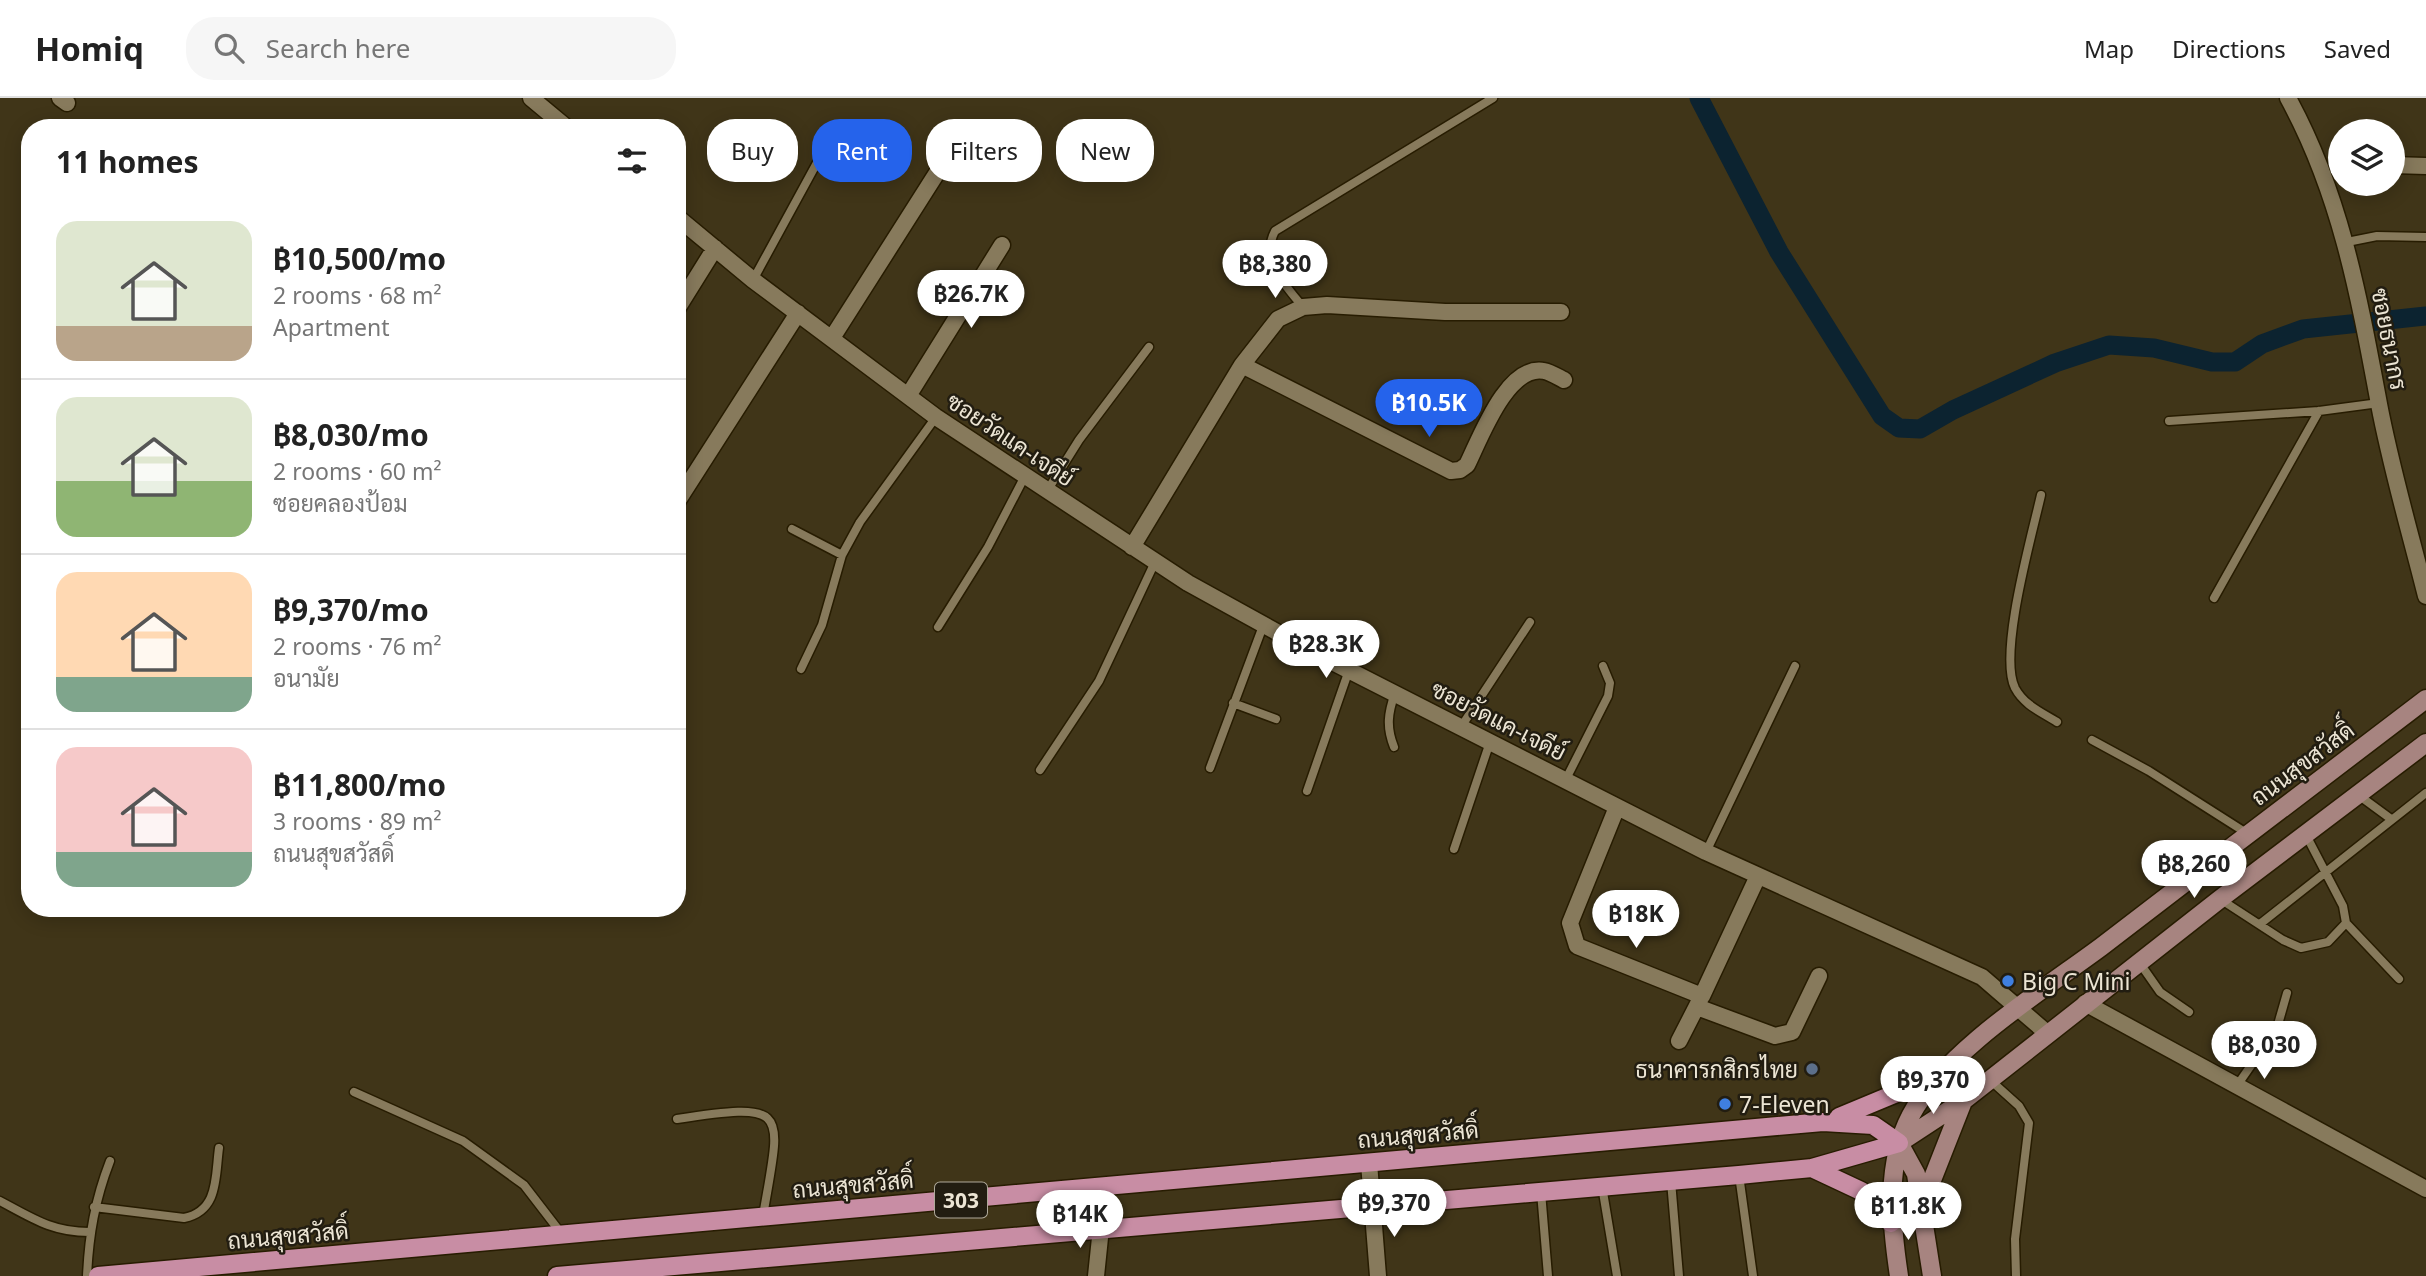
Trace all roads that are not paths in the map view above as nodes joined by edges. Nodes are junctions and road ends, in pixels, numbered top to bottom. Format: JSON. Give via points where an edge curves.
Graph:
{"nodes":[{"id":1,"x":531,"y":98,"type":"edge"},
{"id":2,"x":1493,"y":98,"type":"edge"},
{"id":3,"x":2288,"y":98,"type":"edge"},
{"id":4,"x":556,"y":119,"type":"edge"},
{"id":5,"x":2328,"y":163,"type":"edge"},
{"id":6,"x":2405,"y":166,"type":"edge"},
{"id":7,"x":2426,"y":166,"type":"edge"},
{"id":8,"x":812,"y":173,"type":"edge"},
{"id":9,"x":931,"y":182,"type":"edge"},
{"id":10,"x":2337,"y":196,"type":"edge"},
{"id":11,"x":686,"y":224,"type":"edge"},
{"id":12,"x":2426,"y":237,"type":"edge"},
{"id":13,"x":2347,"y":242,"type":"junction"},
{"id":14,"x":1002,"y":245,"type":"dead end"},
{"id":15,"x":715,"y":248,"type":"junction"},
{"id":16,"x":753,"y":280,"type":"junction"},
{"id":17,"x":686,"y":295,"type":"edge"},
{"id":18,"x":1303,"y":307,"type":"junction"},
{"id":19,"x":798,"y":313,"type":"junction"},
{"id":20,"x":1562,"y":313,"type":"dead end"},
{"id":21,"x":832,"y":338,"type":"junction"},
{"id":22,"x":1149,"y":347,"type":"dead end"},
{"id":23,"x":1242,"y":365,"type":"junction"},
{"id":24,"x":1564,"y":380,"type":"dead end"},
{"id":25,"x":908,"y":396,"type":"junction"},
{"id":26,"x":2379,"y":403,"type":"junction"},
{"id":27,"x":2319,"y":411,"type":"junction"},
{"id":28,"x":936,"y":416,"type":"junction"},
{"id":29,"x":2169,"y":421,"type":"dead end"},
{"id":30,"x":1025,"y":476,"type":"junction"},
{"id":31,"x":686,"y":488,"type":"edge"},
{"id":32,"x":1047,"y":491,"type":"junction"},
{"id":33,"x":2041,"y":495,"type":"dead end"},
{"id":34,"x":792,"y":529,"type":"dead end"},
{"id":35,"x":1132,"y":548,"type":"junction"},
{"id":36,"x":842,"y":555,"type":"junction"},
{"id":37,"x":1155,"y":562,"type":"junction"},
{"id":38,"x":2426,"y":596,"type":"edge"},
{"id":39,"x":2214,"y":598,"type":"dead end"},
{"id":40,"x":1530,"y":622,"type":"dead end"},
{"id":41,"x":1263,"y":626,"type":"junction"},
{"id":42,"x":938,"y":627,"type":"dead end"},
{"id":43,"x":1603,"y":666,"type":"dead end"},
{"id":44,"x":1795,"y":666,"type":"dead end"},
{"id":45,"x":801,"y":669,"type":"dead end"},
{"id":46,"x":1349,"y":670,"type":"junction"},
{"id":47,"x":1395,"y":693,"type":"junction"},
{"id":48,"x":2426,"y":699,"type":"edge"},
{"id":49,"x":1233,"y":703,"type":"junction"},
{"id":50,"x":1276,"y":719,"type":"dead end"},
{"id":51,"x":2057,"y":722,"type":"dead end"},
{"id":52,"x":1461,"y":727,"type":"junction"},
{"id":53,"x":2092,"y":740,"type":"dead end"},
{"id":54,"x":1490,"y":741,"type":"junction"},
{"id":55,"x":2426,"y":743,"type":"edge"},
{"id":56,"x":1394,"y":747,"type":"dead end"},
{"id":57,"x":1210,"y":768,"type":"dead end"},
{"id":58,"x":1040,"y":770,"type":"dead end"},
{"id":59,"x":1566,"y":779,"type":"junction"},
{"id":60,"x":1307,"y":791,"type":"dead end"},
{"id":61,"x":2426,"y":793,"type":"edge"},
{"id":62,"x":2357,"y":794,"type":"junction"},
{"id":63,"x":1617,"y":807,"type":"junction"},
{"id":64,"x":2391,"y":818,"type":"junction"},
{"id":65,"x":2305,"y":833,"type":"junction"},
{"id":66,"x":2249,"y":834,"type":"junction"},
{"id":67,"x":1454,"y":849,"type":"dead end"},
{"id":68,"x":1706,"y":852,"type":"junction"},
{"id":69,"x":2326,"y":873,"type":"junction"},
{"id":70,"x":1758,"y":876,"type":"junction"},
{"id":71,"x":2220,"y":898,"type":"junction"},
{"id":72,"x":2260,"y":923,"type":"junction"},
{"id":73,"x":2346,"y":923,"type":"junction"},
{"id":74,"x":2139,"y":962,"type":"junction"},
{"id":75,"x":1819,"y":976,"type":"dead end"},
{"id":76,"x":2399,"y":979,"type":"dead end"},
{"id":77,"x":2287,"y":993,"type":"dead end"},
{"id":78,"x":1699,"y":1001,"type":"junction"},
{"id":79,"x":2085,"y":1003,"type":"junction"},
{"id":80,"x":2020,"y":1007,"type":"junction"},
{"id":81,"x":2189,"y":1012,"type":"dead end"},
{"id":82,"x":2047,"y":1033,"type":"junction"},
{"id":83,"x":1679,"y":1041,"type":"dead end"},
{"id":84,"x":1940,"y":1075,"type":"junction"},
{"id":85,"x":1989,"y":1079,"type":"junction"},
{"id":86,"x":2236,"y":1087,"type":"junction"},
{"id":87,"x":354,"y":1092,"type":"dead end"},
{"id":88,"x":1963,"y":1101,"type":"junction"},
{"id":89,"x":677,"y":1119,"type":"dead end"},
{"id":90,"x":1823,"y":1122,"type":"junction"},
{"id":91,"x":1899,"y":1143,"type":"junction"},
{"id":92,"x":219,"y":1148,"type":"dead end"},
{"id":93,"x":110,"y":1161,"type":"dead end"},
{"id":94,"x":1369,"y":1163,"type":"junction"},
{"id":95,"x":1812,"y":1168,"type":"junction"},
{"id":96,"x":1740,"y":1175,"type":"junction"},
{"id":97,"x":1671,"y":1181,"type":"junction"},
{"id":98,"x":1602,"y":1186,"type":"junction"},
{"id":99,"x":2426,"y":1189,"type":"edge"},
{"id":100,"x":1541,"y":1192,"type":"junction"},
{"id":101,"x":0,"y":1201,"type":"edge"},
{"id":102,"x":1923,"y":1203,"type":"junction"},
{"id":103,"x":1373,"y":1205,"type":"junction"},
{"id":104,"x":94,"y":1207,"type":"junction"},
{"id":105,"x":763,"y":1217,"type":"junction"},
{"id":106,"x":1891,"y":1223,"type":"junction"},
{"id":107,"x":1101,"y":1227,"type":"junction"},
{"id":108,"x":89,"y":1232,"type":"junction"},
{"id":109,"x":562,"y":1235,"type":"junction"},
{"id":110,"x":722,"y":1269,"type":"edge"},
{"id":111,"x":87,"y":1276,"type":"edge"},
{"id":112,"x":98,"y":1276,"type":"edge"},
{"id":113,"x":557,"y":1276,"type":"edge"},
{"id":114,"x":1096,"y":1276,"type":"edge"},
{"id":115,"x":1378,"y":1276,"type":"edge"},
{"id":116,"x":1548,"y":1276,"type":"edge"},
{"id":117,"x":1617,"y":1276,"type":"edge"},
{"id":118,"x":1679,"y":1276,"type":"edge"},
{"id":119,"x":1753,"y":1276,"type":"edge"},
{"id":120,"x":1899,"y":1276,"type":"edge"},
{"id":121,"x":1931,"y":1276,"type":"edge"},
{"id":122,"x":2016,"y":1276,"type":"edge"}],
"edges":[{"from":1,"to":4,"type":"street"},
{"from":2,"to":18,"type":"lane","via":[[1275,231],[1269,255],[1281,281]]},
{"from":3,"to":5,"type":"street","name":"ซอยธนากร"},
{"from":6,"to":7,"type":"street"},
{"from":8,"to":16,"type":"lane"},
{"from":9,"to":21,"type":"street"},
{"from":10,"to":13,"type":"street","name":"ซอยธนากร"},
{"from":11,"to":15,"type":"street","name":"ซอยวัดแค-เจดีย์"},
{"from":12,"to":13,"type":"lane","via":[[2376,236]]},
{"from":13,"to":26,"type":"street","name":"ซอยธนากร"},
{"from":14,"to":25,"type":"street"},
{"from":15,"to":16,"type":"street","name":"ซอยวัดแค-เจดีย์"},
{"from":15,"to":17,"type":"street"},
{"from":16,"to":19,"type":"street","name":"ซอยวัดแค-เจดีย์"},
{"from":18,"to":20,"type":"street"},
{"from":18,"to":23,"type":"street","via":[[1278,319]]},
{"from":19,"to":21,"type":"street","name":"ซอยวัดแค-เจดีย์"},
{"from":19,"to":31,"type":"street"},
{"from":21,"to":25,"type":"street","name":"ซอยวัดแค-เจดีย์"},
{"from":22,"to":32,"type":"lane"},
{"from":23,"to":24,"type":"street","via":[[1451,471],[1467,465],[1505,391],[1520,377],[1544,371]]},
{"from":23,"to":35,"type":"street"},
{"from":25,"to":28,"type":"street","name":"ซอยวัดแค-เจดีย์"},
{"from":26,"to":27,"type":"lane"},
{"from":26,"to":38,"type":"street","name":"ซอยธนากร"},
{"from":27,"to":29,"type":"lane"},
{"from":27,"to":39,"type":"lane"},
{"from":28,"to":30,"type":"street","name":"ซอยวัดแค-เจดีย์"},
{"from":28,"to":36,"type":"lane","via":[[860,522]]},
{"from":30,"to":32,"type":"street","name":"ซอยวัดแค-เจดีย์"},
{"from":30,"to":42,"type":"lane"},
{"from":32,"to":35,"type":"street","name":"ซอยวัดแค-เจดีย์"},
{"from":33,"to":51,"type":"lane","via":[[2013,624],[2011,660],[2014,685],[2023,701]]},
{"from":34,"to":36,"type":"lane"},
{"from":35,"to":37,"type":"street","name":"ซอยวัดแค-เจดีย์"},
{"from":36,"to":45,"type":"lane","via":[[822,625]]},
{"from":37,"to":41,"type":"street","name":"ซอยวัดแค-เจดีย์"},
{"from":37,"to":58,"type":"lane","via":[[1099,681]]},
{"from":40,"to":52,"type":"lane"},
{"from":41,"to":46,"type":"street","name":"ซอยวัดแค-เจดีย์"},
{"from":41,"to":49,"type":"lane"},
{"from":43,"to":59,"type":"lane","via":[[1610,683],[1608,695]]},
{"from":44,"to":68,"type":"lane"},
{"from":46,"to":47,"type":"street","name":"ซอยวัดแค-เจดีย์"},
{"from":46,"to":60,"type":"lane"},
{"from":47,"to":52,"type":"street","name":"ซอยวัดแค-เจดีย์"},
{"from":47,"to":56,"type":"lane","via":[[1388,714]]},
{"from":48,"to":66,"type":"main road","name":"ถนนสุขสวัสดิ์"},
{"from":49,"to":50,"type":"lane"},
{"from":49,"to":57,"type":"lane"},
{"from":52,"to":54,"type":"street","name":"ซอยวัดแค-เจดีย์"},
{"from":53,"to":66,"type":"lane"},
{"from":54,"to":59,"type":"street","name":"ซอยวัดแค-เจดีย์"},
{"from":54,"to":67,"type":"lane"},
{"from":55,"to":62,"type":"main road"},
{"from":59,"to":63,"type":"street","name":"ซอยวัดแค-เจดีย์"},
{"from":61,"to":64,"type":"lane"},
{"from":62,"to":64,"type":"lane"},
{"from":62,"to":65,"type":"main road"},
{"from":63,"to":68,"type":"street","name":"ซอยวัดแค-เจดีย์"},
{"from":63,"to":78,"type":"street","via":[[1570,923],[1571,934],[1577,946]]},
{"from":64,"to":69,"type":"lane"},
{"from":65,"to":69,"type":"lane"},
{"from":65,"to":71,"type":"main road"},
{"from":66,"to":80,"type":"main road","name":"ถนนสุขสวัสดิ์"},
{"from":68,"to":70,"type":"street","name":"ซอยวัดแค-เจดีย์"},
{"from":69,"to":72,"type":"lane"},
{"from":69,"to":73,"type":"lane","via":[[2343,905]]},
{"from":70,"to":78,"type":"street"},
{"from":70,"to":80,"type":"street","name":"ซอยวัดแค-เจดีย์","via":[[1982,977]]},
{"from":71,"to":72,"type":"lane"},
{"from":71,"to":74,"type":"main road"},
{"from":72,"to":73,"type":"lane","via":[[2301,948],[2328,942]]},
{"from":73,"to":76,"type":"lane"},
{"from":74,"to":79,"type":"main road"},
{"from":74,"to":81,"type":"lane","via":[[2160,992]]},
{"from":75,"to":78,"type":"street","via":[[1792,1032],[1785,1036],[1775,1036]]},
{"from":77,"to":86,"type":"lane","via":[[2277,1028]]},
{"from":78,"to":83,"type":"street"},
{"from":79,"to":82,"type":"main road"},
{"from":79,"to":86,"type":"street"},
{"from":80,"to":82,"type":"street","name":"ซอยวัดแค-เจดีย์"},
{"from":80,"to":84,"type":"main road","name":"ถนนสุขสวัสดิ์"},
{"from":82,"to":85,"type":"main road"},
{"from":84,"to":90,"type":"main road"},
{"from":84,"to":91,"type":"main road","name":"ถนนสุขสวัสดิ์","via":[[1910,1116]]},
{"from":85,"to":88,"type":"main road"},
{"from":85,"to":122,"type":"lane","via":[[2019,1106],[2029,1123],[2015,1239]]},
{"from":86,"to":99,"type":"street"},
{"from":87,"to":109,"type":"lane","via":[[463,1141],[524,1185]]},
{"from":88,"to":91,"type":"main road"},
{"from":88,"to":102,"type":"main road"},
{"from":89,"to":105,"type":"lane","via":[[744,1110],[763,1113],[771,1120],[776,1144]]},
{"from":90,"to":91,"type":"main road","name":"ถนนสุขสวัสดิ์","number":"303","via":[[1874,1125]]},
{"from":90,"to":94,"type":"main road","name":"ถนนสุขสวัสดิ์","number":"303"},
{"from":91,"to":95,"type":"main road","number":"303"},
{"from":91,"to":102,"type":"main road","name":"ถนนสุขสวัสดิ์","number":"303","via":[[1916,1174]]},
{"from":91,"to":106,"type":"main road","name":"ถนนสุขสวัสดิ์"},
{"from":92,"to":104,"type":"lane","via":[[213,1199],[197,1216]]},
{"from":93,"to":104,"type":"lane"},
{"from":94,"to":103,"type":"street"},
{"from":94,"to":105,"type":"main road","name":"ถนนสุขสวัสดิ์","number":"303"},
{"from":95,"to":96,"type":"main road","number":"303"},
{"from":95,"to":106,"type":"main road","via":[[1861,1191]]},
{"from":96,"to":97,"type":"main road","number":"303"},
{"from":96,"to":119,"type":"lane"},
{"from":97,"to":98,"type":"main road","number":"303"},
{"from":97,"to":118,"type":"lane"},
{"from":98,"to":100,"type":"main road","number":"303"},
{"from":98,"to":117,"type":"lane"},
{"from":100,"to":103,"type":"main road","number":"303"},
{"from":100,"to":116,"type":"lane"},
{"from":101,"to":108,"type":"lane","via":[[63,1232]]},
{"from":102,"to":121,"type":"main road","name":"ถนนสุขสวัสดิ์","number":"303"},
{"from":103,"to":107,"type":"main road","number":"303"},
{"from":103,"to":115,"type":"street"},
{"from":104,"to":108,"type":"lane"},
{"from":105,"to":109,"type":"main road","name":"ถนนสุขสวัสดิ์","number":"303"},
{"from":106,"to":120,"type":"main road","name":"ถนนสุขสวัสดิ์"},
{"from":107,"to":110,"type":"main road","number":"303"},
{"from":107,"to":114,"type":"street"},
{"from":108,"to":111,"type":"lane"},
{"from":109,"to":112,"type":"main road","name":"ถนนสุขสวัสดิ์","number":"303"},
{"from":110,"to":113,"type":"main road","number":"303"}]}
